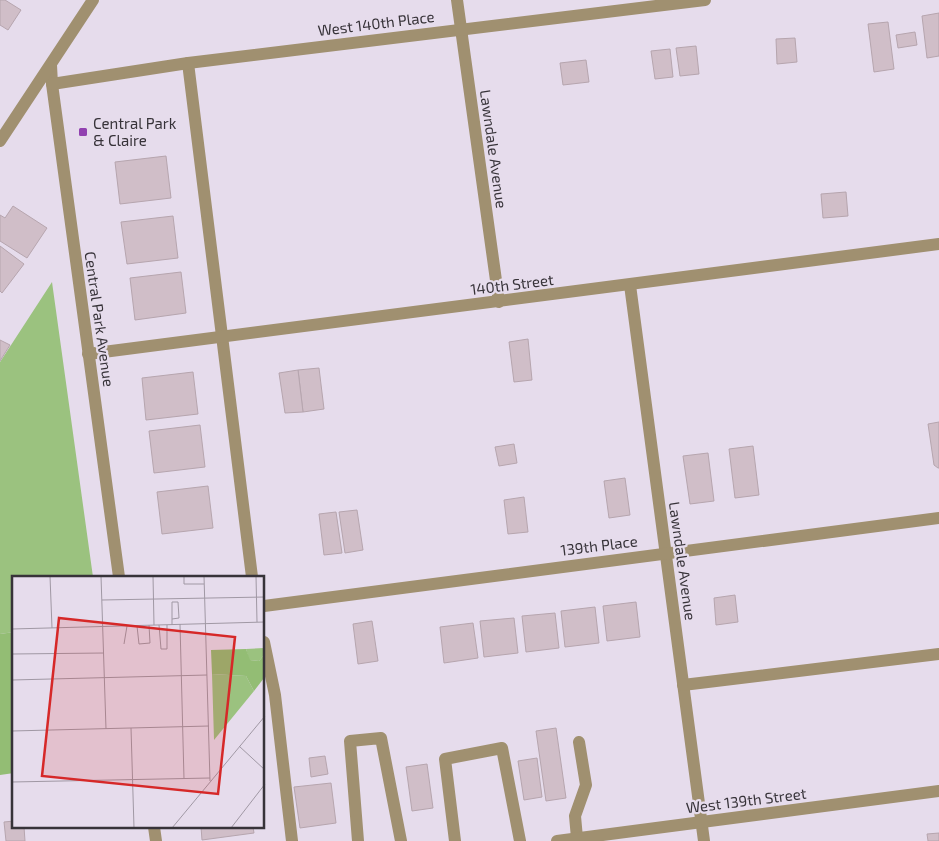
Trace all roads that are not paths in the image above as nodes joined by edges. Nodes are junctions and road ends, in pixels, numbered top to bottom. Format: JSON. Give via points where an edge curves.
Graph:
{"nodes":[{"id":1,"x":93,"y":0,"type":"edge"},
{"id":2,"x":457,"y":0,"type":"edge"},
{"id":3,"x":704,"y":0,"type":"edge"},
{"id":4,"x":461,"y":29,"type":"junction"},
{"id":5,"x":188,"y":63,"type":"junction"},
{"id":6,"x":51,"y":65,"type":"junction"},
{"id":7,"x":52,"y":84,"type":"junction"},
{"id":8,"x":0,"y":142,"type":"edge"},
{"id":9,"x":939,"y":244,"type":"edge"},
{"id":10,"x":630,"y":285,"type":"junction"},
{"id":11,"x":499,"y":302,"type":"junction"},
{"id":12,"x":222,"y":338,"type":"junction"},
{"id":13,"x":88,"y":354,"type":"junction"},
{"id":14,"x":939,"y":518,"type":"edge"},
{"id":15,"x":666,"y":553,"type":"junction"},
{"id":16,"x":119,"y":576,"type":"edge"},
{"id":17,"x":252,"y":576,"type":"edge"},
{"id":18,"x":265,"y":606,"type":"edge"},
{"id":19,"x":265,"y":647,"type":"edge"},
{"id":20,"x":939,"y":654,"type":"edge"},
{"id":21,"x":683,"y":685,"type":"junction"},
{"id":22,"x":579,"y":742,"type":"dead end"},
{"id":23,"x":939,"y":791,"type":"edge"},
{"id":24,"x":702,"y":822,"type":"junction"},
{"id":25,"x":154,"y":828,"type":"edge"},
{"id":26,"x":577,"y":838,"type":"junction"},
{"id":27,"x":156,"y":841,"type":"edge"},
{"id":28,"x":292,"y":841,"type":"edge"},
{"id":29,"x":358,"y":841,"type":"edge"},
{"id":30,"x":401,"y":841,"type":"edge"},
{"id":31,"x":455,"y":841,"type":"edge"},
{"id":32,"x":520,"y":841,"type":"edge"},
{"id":33,"x":557,"y":841,"type":"edge"},
{"id":34,"x":704,"y":841,"type":"edge"}],
"edges":[{"from":1,"to":6,"type":"street"},
{"from":2,"to":4,"type":"street","name":"Lawndale Avenue"},
{"from":3,"to":4,"type":"street","name":"West 140th Place"},
{"from":4,"to":5,"type":"street","name":"West 140th Place"},
{"from":4,"to":11,"type":"street","name":"Lawndale Avenue"},
{"from":5,"to":7,"type":"street","name":"West 140th Place"},
{"from":5,"to":12,"type":"street"},
{"from":6,"to":7,"type":"street","name":"Central Park Avenue"},
{"from":6,"to":8,"type":"street"},
{"from":7,"to":13,"type":"street","name":"Central Park Avenue"},
{"from":9,"to":10,"type":"street","name":"140th Street"},
{"from":10,"to":11,"type":"street","name":"140th Street"},
{"from":10,"to":15,"type":"street","name":"Lawndale Avenue"},
{"from":11,"to":12,"type":"street","name":"140th Street"},
{"from":12,"to":13,"type":"street","name":"140th Street"},
{"from":12,"to":17,"type":"street"},
{"from":13,"to":16,"type":"street","name":"Central Park Avenue"},
{"from":14,"to":15,"type":"street","name":"139th Place"},
{"from":15,"to":18,"type":"street","name":"139th Place"},
{"from":15,"to":21,"type":"street","name":"Lawndale Avenue"},
{"from":19,"to":28,"type":"street","via":[[275,695]]},
{"from":20,"to":21,"type":"street"},
{"from":21,"to":24,"type":"street","name":"Lawndale Avenue"},
{"from":22,"to":26,"type":"street","via":[[586,785],[575,816]]},
{"from":23,"to":24,"type":"street","name":"West 139th Street"},
{"from":24,"to":26,"type":"street","name":"West 139th Street"},
{"from":24,"to":34,"type":"street","name":"Lawndale Avenue"},
{"from":25,"to":27,"type":"street"},
{"from":26,"to":33,"type":"street","name":"West 139th Street"},
{"from":29,"to":30,"type":"street","via":[[350,741],[381,738]]},
{"from":31,"to":32,"type":"street","via":[[445,759],[502,748]]}]}
